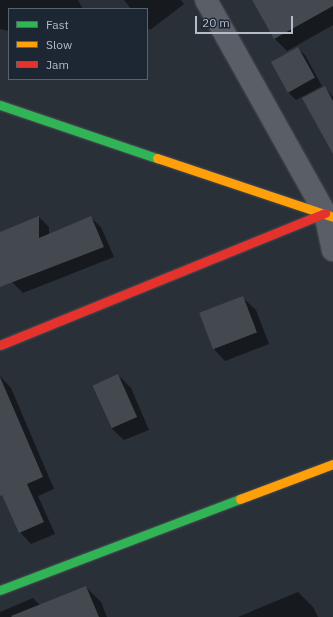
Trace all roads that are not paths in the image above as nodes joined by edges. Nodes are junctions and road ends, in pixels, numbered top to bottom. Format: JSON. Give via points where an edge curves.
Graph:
{"nodes":[{"id":1,"x":206,"y":0,"type":"edge"},
{"id":2,"x":0,"y":105,"type":"edge"},
{"id":3,"x":329,"y":215,"type":"edge"},
{"id":4,"x":333,"y":250,"type":"edge"},
{"id":5,"x":0,"y":345,"type":"edge"},
{"id":6,"x":333,"y":464,"type":"edge"},
{"id":7,"x":0,"y":590,"type":"edge"}],
"edges":[{"from":1,"to":3,"type":"street"},
{"from":2,"to":3,"type":"street"},
{"from":3,"to":4,"type":"street"},
{"from":3,"to":5,"type":"street"},
{"from":6,"to":7,"type":"street"}]}
